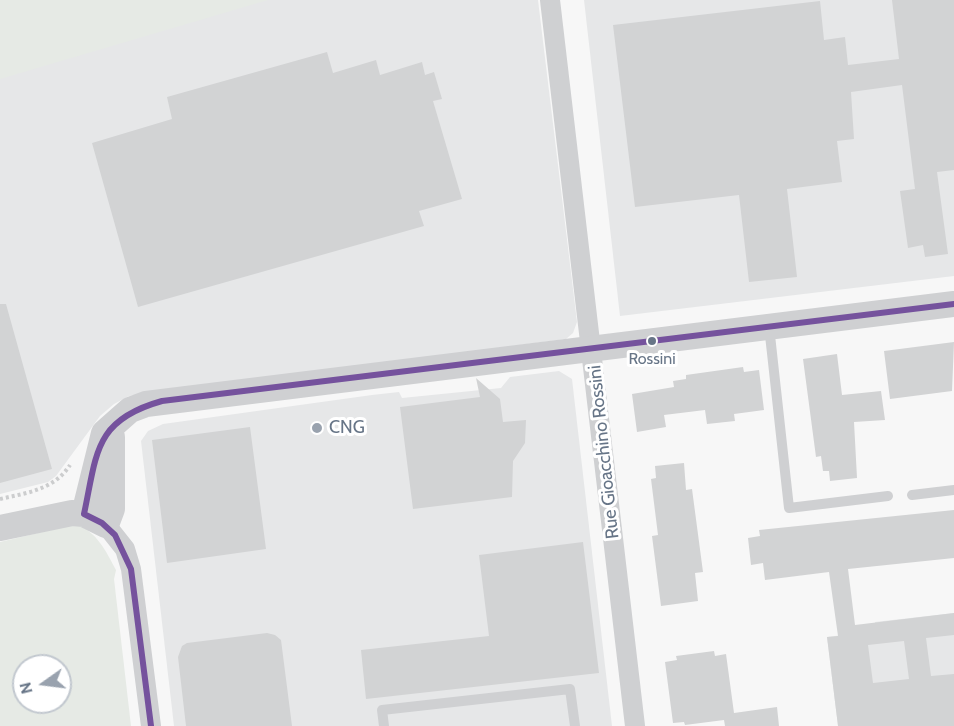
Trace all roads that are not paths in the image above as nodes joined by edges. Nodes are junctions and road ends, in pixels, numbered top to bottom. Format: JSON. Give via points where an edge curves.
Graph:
{"nodes":[{"id":1,"x":550,"y":0,"type":"edge"},
{"id":2,"x":954,"y":304,"type":"edge"},
{"id":3,"x":770,"y":326,"type":"junction"},
{"id":4,"x":592,"y":349,"type":"junction"},
{"id":5,"x":954,"y":490,"type":"edge"},
{"id":6,"x":912,"y":495,"type":"dead end"},
{"id":7,"x":888,"y":496,"type":"dead end"},
{"id":8,"x":95,"y":520,"type":"junction"},
{"id":9,"x":0,"y":528,"type":"edge"},
{"id":10,"x":151,"y":726,"type":"edge"},
{"id":11,"x":384,"y":726,"type":"edge"},
{"id":12,"x":575,"y":726,"type":"edge"},
{"id":13,"x":635,"y":726,"type":"edge"}],
"edges":[{"from":1,"to":4,"type":"street","name":"Rue Gioacchino Rossini"},
{"from":2,"to":3,"type":"street"},
{"from":3,"to":4,"type":"street"},
{"from":3,"to":7,"type":"lane","via":[[789,507]]},
{"from":4,"to":8,"type":"street","via":[[162,401],[130,410],[104,433],[99,447]]},
{"from":4,"to":13,"type":"street","name":"Rue Gioacchino Rossini"},
{"from":5,"to":6,"type":"lane"},
{"from":8,"to":9,"type":"street","via":[[59,514]]},
{"from":8,"to":10,"type":"street","via":[[125,549],[131,569]]},
{"from":11,"to":12,"type":"lane","via":[[382,710],[570,689]]}]}
